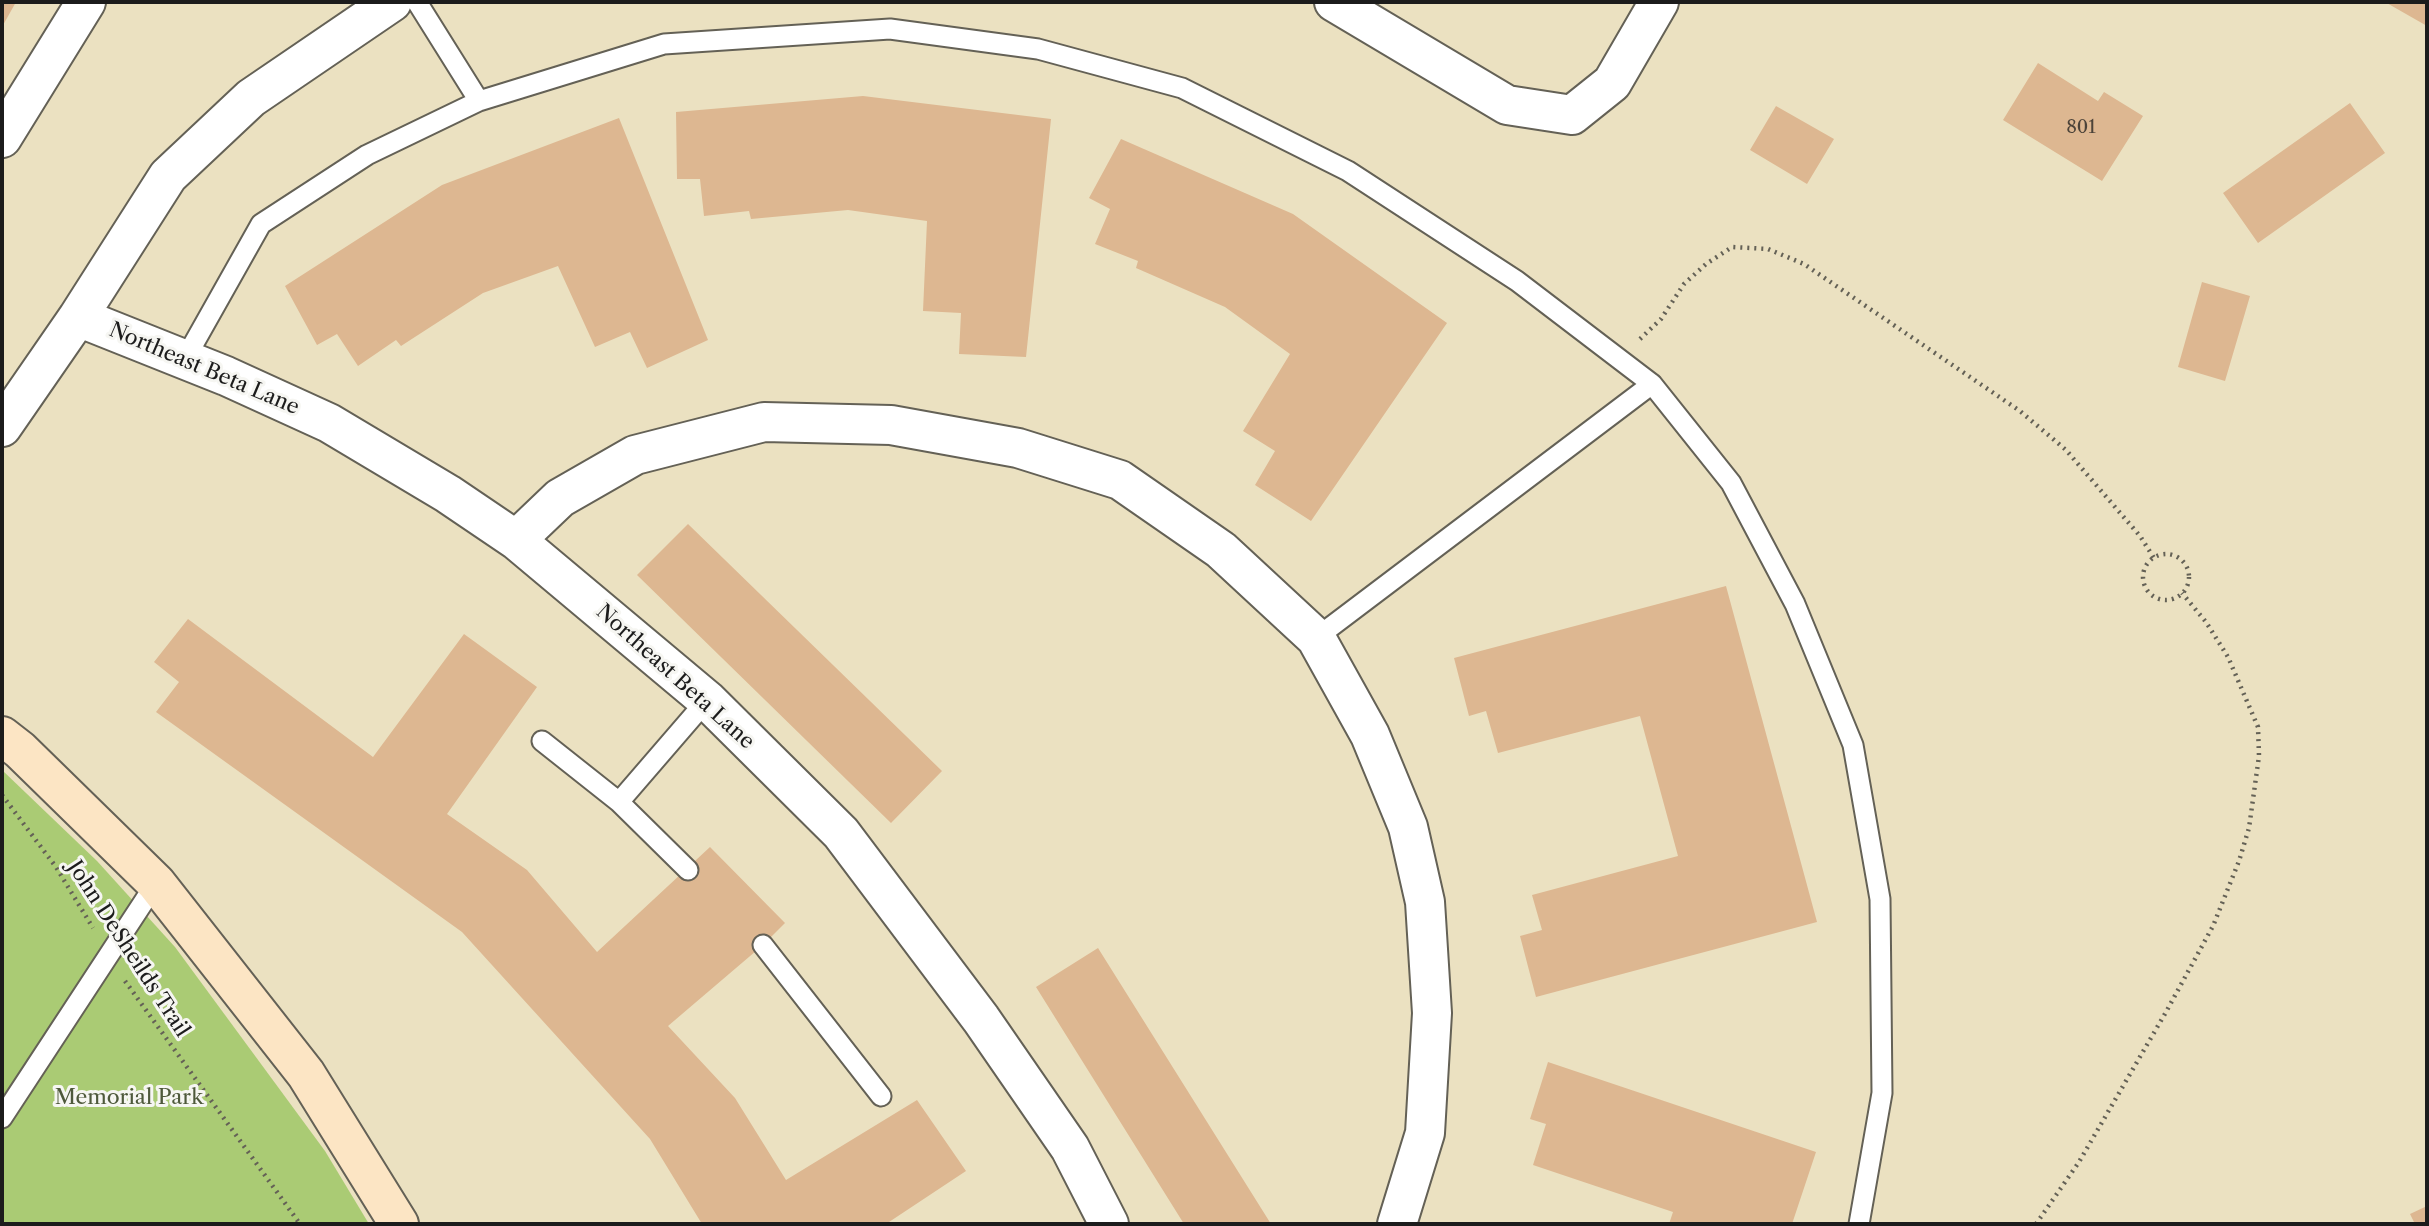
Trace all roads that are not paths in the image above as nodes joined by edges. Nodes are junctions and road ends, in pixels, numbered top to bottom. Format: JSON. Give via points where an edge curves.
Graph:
{"nodes":[{"id":1,"x":86,"y":2,"type":"edge"},
{"id":2,"x":392,"y":2,"type":"edge"},
{"id":3,"x":417,"y":2,"type":"edge"},
{"id":4,"x":1334,"y":2,"type":"edge"},
{"id":5,"x":1659,"y":2,"type":"edge"},
{"id":6,"x":479,"y":102,"type":"junction"},
{"id":7,"x":2,"y":138,"type":"edge"},
{"id":8,"x":78,"y":317,"type":"junction"},
{"id":9,"x":185,"y":359,"type":"junction"},
{"id":10,"x":1652,"y":384,"type":"junction"},
{"id":11,"x":2,"y":427,"type":"edge"},
{"id":12,"x":516,"y":540,"type":"junction"},
{"id":13,"x":1315,"y":638,"type":"junction"},
{"id":14,"x":707,"y":700,"type":"junction"},
{"id":15,"x":2,"y":736,"type":"edge"},
{"id":16,"x":542,"y":741,"type":"dead end"},
{"id":17,"x":619,"y":802,"type":"junction"},
{"id":18,"x":688,"y":870,"type":"dead end"},
{"id":19,"x":156,"y":883,"type":"junction"},
{"id":20,"x":763,"y":945,"type":"dead end"},
{"id":21,"x":881,"y":1096,"type":"dead end"},
{"id":22,"x":2,"y":1118,"type":"edge"},
{"id":23,"x":399,"y":1224,"type":"edge"},
{"id":24,"x":1109,"y":1224,"type":"edge"},
{"id":25,"x":1396,"y":1224,"type":"edge"},
{"id":26,"x":1859,"y":1224,"type":"edge"}],
"edges":[{"from":1,"to":7,"type":"street"},
{"from":2,"to":8,"type":"street","via":[[251,98],[168,176]]},
{"from":3,"to":6,"type":"lane"},
{"from":4,"to":5,"type":"street","via":[[1507,105],[1572,115],[1612,83]]},
{"from":6,"to":9,"type":"lane","via":[[367,155],[261,225]]},
{"from":6,"to":10,"type":"lane","via":[[664,44],[890,29],[1038,49],[1182,88],[1348,171],[1517,281]]},
{"from":8,"to":9,"type":"street","name":"Northeast Beta Lane"},
{"from":8,"to":11,"type":"street"},
{"from":9,"to":12,"type":"street","name":"Northeast Beta Lane","via":[[329,424]]},
{"from":10,"to":13,"type":"lane"},
{"from":10,"to":26,"type":"lane","via":[[1731,483],[1795,604],[1853,745],[1880,899],[1882,1093]]},
{"from":12,"to":13,"type":"street","via":[[560,498],[635,455],[764,422],[891,425],[1018,448],[1120,480],[1221,550]]},
{"from":12,"to":14,"type":"street","name":"Northeast Beta Lane"},
{"from":13,"to":25,"type":"street","via":[[1370,736],[1408,827],[1425,902],[1432,1013],[1424,1133]]},
{"from":14,"to":17,"type":"lane"},
{"from":14,"to":24,"type":"street","name":"Northeast Beta Lane","via":[[841,834],[996,1041],[1070,1149]]},
{"from":15,"to":19,"type":"street"},
{"from":16,"to":17,"type":"lane"},
{"from":17,"to":18,"type":"lane"},
{"from":19,"to":22,"type":"lane"},
{"from":19,"to":23,"type":"street","via":[[306,1074]]},
{"from":20,"to":21,"type":"lane"}]}
